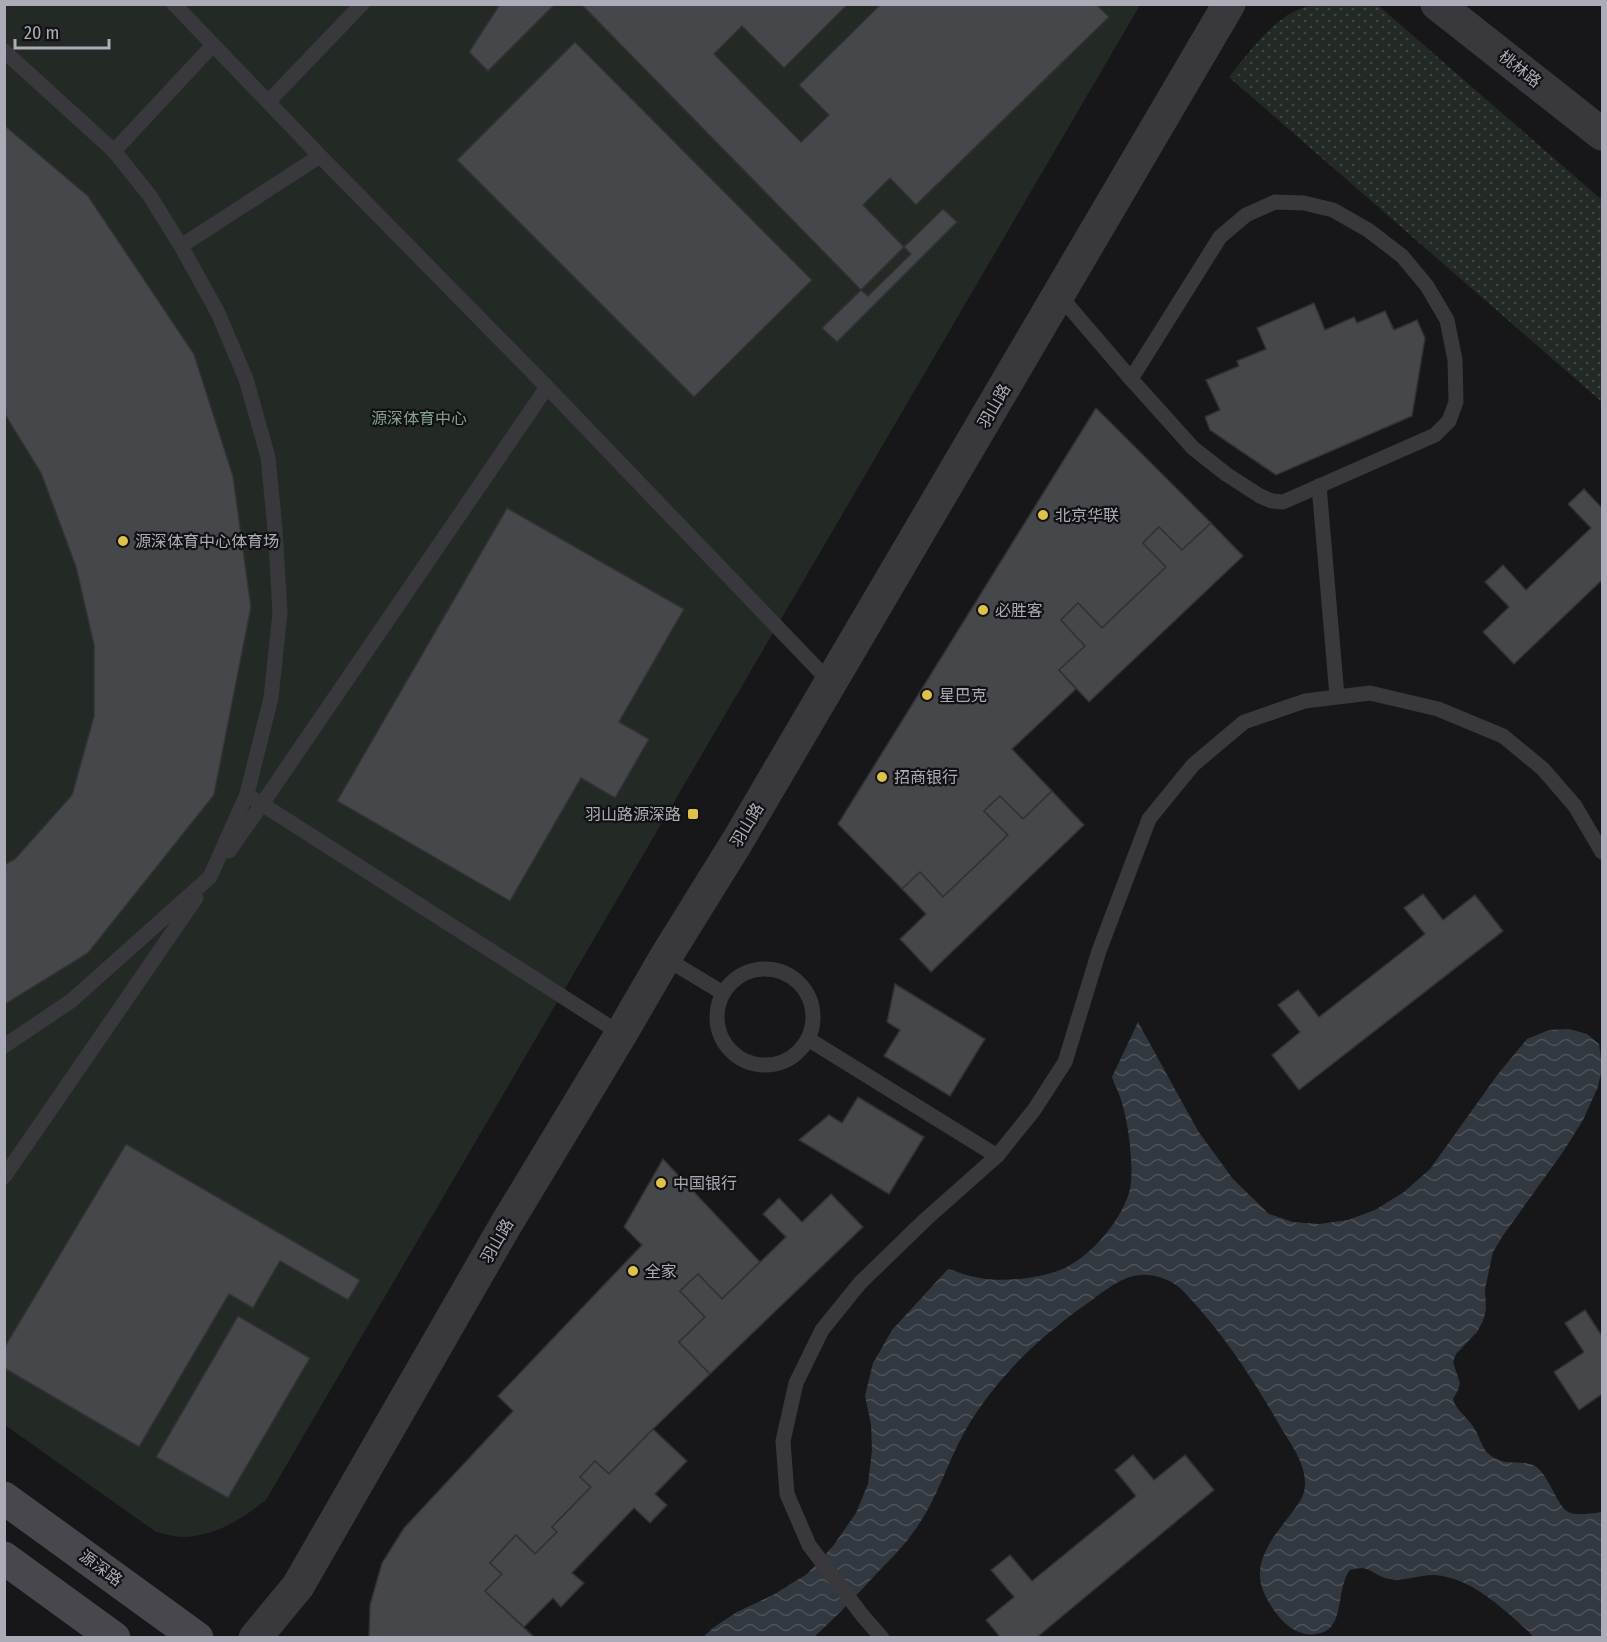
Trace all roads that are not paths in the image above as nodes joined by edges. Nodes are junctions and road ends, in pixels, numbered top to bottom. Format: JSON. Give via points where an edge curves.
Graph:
{"nodes":[{"id":1,"x":174,"y":4,"type":"edge"},
{"id":2,"x":362,"y":4,"type":"edge"},
{"id":3,"x":1229,"y":4,"type":"edge"},
{"id":4,"x":1437,"y":4,"type":"edge"},
{"id":5,"x":213,"y":45,"type":"junction"},
{"id":6,"x":4,"y":51,"type":"edge"},
{"id":7,"x":268,"y":102,"type":"junction"},
{"id":8,"x":1602,"y":134,"type":"edge"},
{"id":9,"x":114,"y":151,"type":"junction"},
{"id":10,"x":320,"y":156,"type":"junction"},
{"id":11,"x":180,"y":246,"type":"junction"},
{"id":12,"x":1059,"y":295,"type":"junction"},
{"id":13,"x":1131,"y":380,"type":"junction"},
{"id":14,"x":547,"y":387,"type":"junction"},
{"id":15,"x":1319,"y":486,"type":"junction"},
{"id":16,"x":831,"y":683,"type":"junction"},
{"id":17,"x":1337,"y":696,"type":"junction"},
{"id":18,"x":247,"y":794,"type":"junction"},
{"id":19,"x":262,"y":804,"type":"junction"},
{"id":20,"x":1602,"y":852,"type":"edge"},
{"id":21,"x":210,"y":877,"type":"junction"},
{"id":22,"x":665,"y":958,"type":"junction"},
{"id":23,"x":723,"y":993,"type":"junction"},
{"id":24,"x":621,"y":1034,"type":"junction"},
{"id":25,"x":808,"y":1039,"type":"junction"},
{"id":26,"x":4,"y":1046,"type":"edge"},
{"id":27,"x":997,"y":1156,"type":"junction"},
{"id":28,"x":4,"y":1178,"type":"edge"},
{"id":29,"x":4,"y":1498,"type":"edge"},
{"id":30,"x":4,"y":1558,"type":"edge"},
{"id":31,"x":114,"y":1638,"type":"edge"},
{"id":32,"x":197,"y":1638,"type":"edge"},
{"id":33,"x":255,"y":1638,"type":"edge"},
{"id":34,"x":882,"y":1638,"type":"edge"}],
"edges":[{"from":1,"to":5,"type":"lane"},
{"from":2,"to":7,"type":"lane"},
{"from":3,"to":12,"type":"street","name":"羽山路"},
{"from":4,"to":8,"type":"street","name":"桃林路"},
{"from":5,"to":7,"type":"lane"},
{"from":5,"to":9,"type":"lane"},
{"from":6,"to":9,"type":"lane"},
{"from":7,"to":10,"type":"lane"},
{"from":9,"to":11,"type":"lane","via":[[150,196]]},
{"from":10,"to":11,"type":"lane"},
{"from":10,"to":14,"type":"lane"},
{"from":11,"to":18,"type":"lane","via":[[218,313],[246,379],[268,457],[280,612],[271,698]]},
{"from":12,"to":13,"type":"lane"},
{"from":12,"to":16,"type":"street","name":"羽山路"},
{"from":13,"to":15,"type":"lane","via":[[1193,448],[1260,496],[1283,502]]},
{"from":13,"to":15,"type":"lane","via":[[1220,237],[1246,215],[1275,202],[1333,210],[1402,256],[1427,285],[1447,320],[1455,360],[1456,402],[1449,421],[1435,435]]},
{"from":14,"to":16,"type":"lane"},
{"from":14,"to":19,"type":"lane"},
{"from":15,"to":17,"type":"lane"},
{"from":16,"to":22,"type":"street","name":"羽山路"},
{"from":17,"to":20,"type":"lane","via":[[1370,693],[1438,710],[1503,736],[1543,769],[1575,806]]},
{"from":17,"to":27,"type":"lane","via":[[1305,700],[1244,722],[1193,765],[1149,819],[1099,951],[1065,1062],[1034,1110]]},
{"from":18,"to":19,"type":"lane"},
{"from":18,"to":21,"type":"lane"},
{"from":19,"to":21,"type":"lane"},
{"from":19,"to":24,"type":"lane"},
{"from":21,"to":26,"type":"lane","via":[[71,1001]]},
{"from":21,"to":28,"type":"lane"},
{"from":22,"to":23,"type":"lane"},
{"from":22,"to":24,"type":"street","name":"羽山路"},
{"from":23,"to":25,"type":"lane","via":[[748,972],[781,971],[796,979],[807,992],[812,1007],[813,1024]]},
{"from":23,"to":25,"type":"lane","via":[[717,1007],[719,1030],[729,1050],[741,1059],[756,1065],[786,1061]]},
{"from":24,"to":33,"type":"street","name":"羽山路","via":[[505,1226],[298,1586]]},
{"from":25,"to":27,"type":"lane"},
{"from":27,"to":34,"type":"lane","via":[[860,1283],[822,1330],[796,1383],[783,1441],[787,1494],[809,1545]]},
{"from":29,"to":32,"type":"main road","name":"源深路"},
{"from":30,"to":31,"type":"main road"}]}
